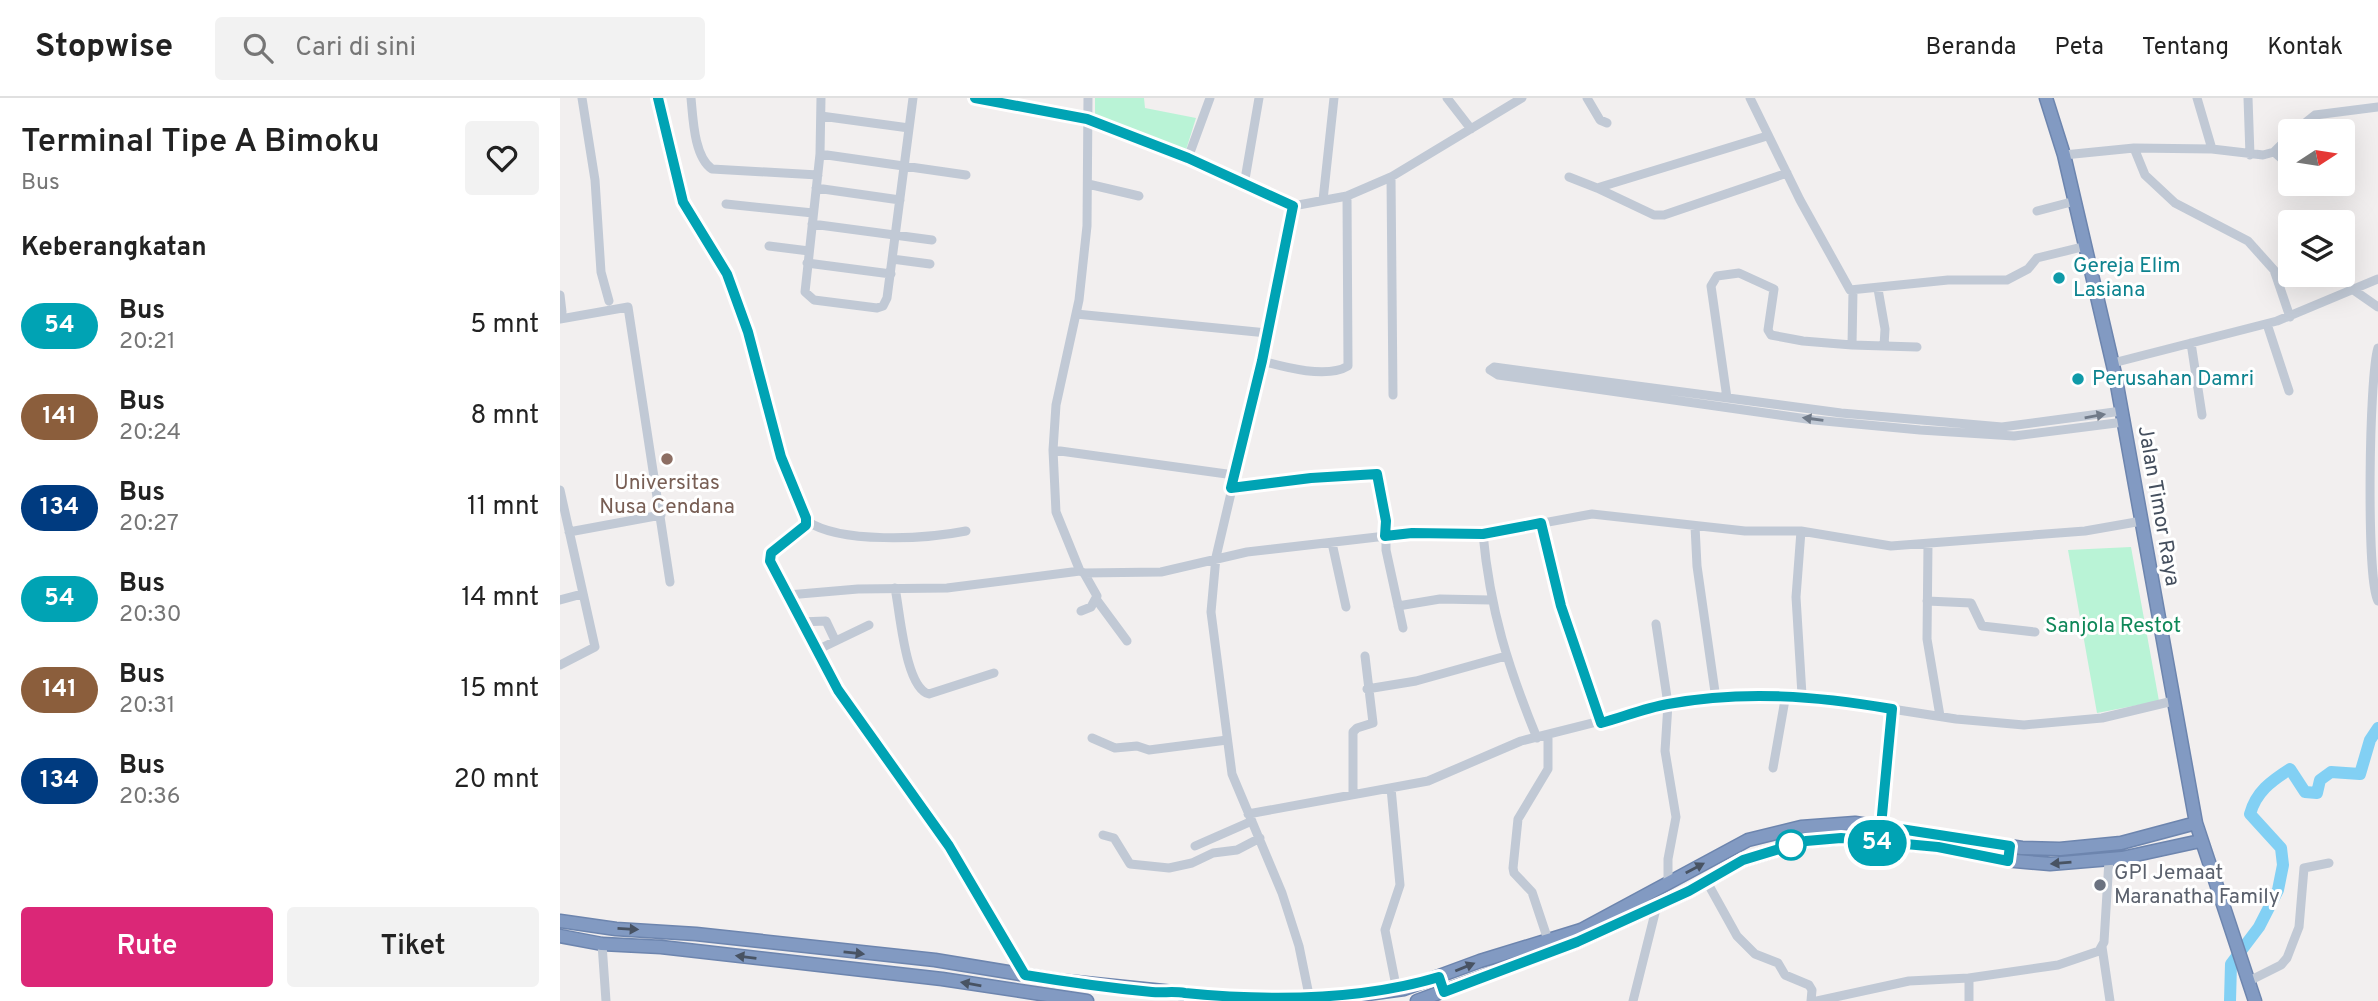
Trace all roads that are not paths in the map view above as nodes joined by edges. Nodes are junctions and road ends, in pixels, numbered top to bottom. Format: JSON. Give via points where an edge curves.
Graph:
{"nodes":[{"id":1,"x":582,"y":98,"type":"edge"},
{"id":2,"x":658,"y":98,"type":"edge"},
{"id":3,"x":691,"y":98,"type":"edge"},
{"id":4,"x":821,"y":98,"type":"edge"},
{"id":5,"x":913,"y":98,"type":"edge"},
{"id":6,"x":975,"y":98,"type":"edge"},
{"id":7,"x":1088,"y":98,"type":"edge"},
{"id":8,"x":1210,"y":98,"type":"edge"},
{"id":9,"x":1259,"y":98,"type":"edge"},
{"id":10,"x":1334,"y":98,"type":"edge"},
{"id":11,"x":1447,"y":98,"type":"edge"},
{"id":12,"x":1522,"y":98,"type":"edge"},
{"id":13,"x":1587,"y":98,"type":"edge"},
{"id":14,"x":1750,"y":98,"type":"edge"},
{"id":15,"x":2046,"y":98,"type":"edge"},
{"id":16,"x":2197,"y":98,"type":"edge"},
{"id":17,"x":2248,"y":98,"type":"edge"},
{"id":18,"x":2378,"y":107,"type":"edge"},
{"id":19,"x":821,"y":116,"type":"junction"},
{"id":20,"x":1087,"y":119,"type":"junction"},
{"id":21,"x":2310,"y":119,"type":"edge"},
{"id":22,"x":1608,"y":123,"type":"dead end"},
{"id":23,"x":909,"y":128,"type":"junction"},
{"id":24,"x":1471,"y":129,"type":"junction"},
{"id":25,"x":1766,"y":136,"type":"junction"},
{"id":26,"x":2134,"y":148,"type":"junction"},
{"id":27,"x":2278,"y":148,"type":"edge"},
{"id":28,"x":2212,"y":149,"type":"junction"},
{"id":29,"x":2274,"y":152,"type":"junction"},
{"id":30,"x":820,"y":154,"type":"junction"},
{"id":31,"x":2064,"y":155,"type":"junction"},
{"id":32,"x":2249,"y":155,"type":"junction"},
{"id":33,"x":2278,"y":156,"type":"edge"},
{"id":34,"x":1188,"y":158,"type":"junction"},
{"id":35,"x":904,"y":165,"type":"junction"},
{"id":36,"x":1787,"y":173,"type":"junction"},
{"id":37,"x":966,"y":174,"type":"dead end"},
{"id":38,"x":818,"y":175,"type":"junction"},
{"id":39,"x":1391,"y":177,"type":"junction"},
{"id":40,"x":1569,"y":177,"type":"dead end"},
{"id":41,"x":1088,"y":184,"type":"junction"},
{"id":42,"x":1244,"y":185,"type":"junction"},
{"id":43,"x":816,"y":188,"type":"junction"},
{"id":44,"x":1597,"y":188,"type":"junction"},
{"id":45,"x":1139,"y":196,"type":"dead end"},
{"id":46,"x":1347,"y":196,"type":"junction"},
{"id":47,"x":900,"y":200,"type":"junction"},
{"id":48,"x":1323,"y":200,"type":"junction"},
{"id":49,"x":2075,"y":201,"type":"junction"},
{"id":50,"x":726,"y":204,"type":"dead end"},
{"id":51,"x":1293,"y":206,"type":"junction"},
{"id":52,"x":2037,"y":211,"type":"dead end"},
{"id":53,"x":813,"y":213,"type":"junction"},
{"id":54,"x":812,"y":224,"type":"junction"},
{"id":55,"x":895,"y":235,"type":"junction"},
{"id":56,"x":932,"y":240,"type":"dead end"},
{"id":57,"x":769,"y":246,"type":"dead end"},
{"id":58,"x":2086,"y":246,"type":"junction"},
{"id":59,"x":809,"y":251,"type":"junction"},
{"id":60,"x":892,"y":259,"type":"junction"},
{"id":61,"x":807,"y":263,"type":"junction"},
{"id":62,"x":930,"y":264,"type":"dead end"},
{"id":63,"x":891,"y":274,"type":"junction"},
{"id":64,"x":2378,"y":279,"type":"edge"},
{"id":65,"x":1878,"y":289,"type":"junction"},
{"id":66,"x":1853,"y":291,"type":"junction"},
{"id":67,"x":2355,"y":291,"type":"junction"},
{"id":68,"x":560,"y":295,"type":"edge"},
{"id":69,"x":610,"y":302,"type":"dead end"},
{"id":70,"x":2378,"y":307,"type":"edge"},
{"id":71,"x":1076,"y":314,"type":"junction"},
{"id":72,"x":561,"y":316,"type":"edge"},
{"id":73,"x":2290,"y":317,"type":"junction"},
{"id":74,"x":2267,"y":324,"type":"junction"},
{"id":75,"x":1267,"y":333,"type":"junction"},
{"id":76,"x":2191,"y":343,"type":"junction"},
{"id":77,"x":1852,"y":345,"type":"junction"},
{"id":78,"x":1884,"y":346,"type":"junction"},
{"id":79,"x":1917,"y":347,"type":"dead end"},
{"id":80,"x":2378,"y":348,"type":"edge"},
{"id":81,"x":1262,"y":361,"type":"junction"},
{"id":82,"x":2113,"y":363,"type":"junction"},
{"id":83,"x":2288,"y":391,"type":"dead end"},
{"id":84,"x":1393,"y":395,"type":"dead end"},
{"id":85,"x":1727,"y":398,"type":"junction"},
{"id":86,"x":2202,"y":415,"type":"dead end"},
{"id":87,"x":2123,"y":416,"type":"junction"},
{"id":88,"x":1841,"y":418,"type":"junction"},
{"id":89,"x":1053,"y":450,"type":"junction"},
{"id":90,"x":1234,"y":475,"type":"junction"},
{"id":91,"x":1231,"y":488,"type":"junction"},
{"id":92,"x":560,"y":490,"type":"edge"},
{"id":93,"x":661,"y":515,"type":"junction"},
{"id":94,"x":807,"y":521,"type":"junction"},
{"id":95,"x":2142,"y":522,"type":"junction"},
{"id":96,"x":1541,"y":523,"type":"junction"},
{"id":97,"x":1695,"y":527,"type":"junction"},
{"id":98,"x":569,"y":531,"type":"junction"},
{"id":99,"x":966,"y":531,"type":"dead end"},
{"id":100,"x":1801,"y":531,"type":"junction"},
{"id":101,"x":1483,"y":534,"type":"junction"},
{"id":102,"x":1385,"y":536,"type":"junction"},
{"id":103,"x":1332,"y":543,"type":"junction"},
{"id":104,"x":1928,"y":544,"type":"junction"},
{"id":105,"x":1216,"y":557,"type":"junction"},
{"id":106,"x":1082,"y":572,"type":"junction"},
{"id":107,"x":670,"y":582,"type":"dead end"},
{"id":108,"x":895,"y":588,"type":"junction"},
{"id":109,"x":582,"y":594,"type":"junction"},
{"id":110,"x":788,"y":596,"type":"junction"},
{"id":111,"x":1096,"y":599,"type":"junction"},
{"id":112,"x":560,"y":600,"type":"edge"},
{"id":113,"x":1490,"y":600,"type":"junction"},
{"id":114,"x":1927,"y":601,"type":"junction"},
{"id":115,"x":2378,"y":601,"type":"edge"},
{"id":116,"x":1398,"y":606,"type":"junction"},
{"id":117,"x":1346,"y":607,"type":"dead end"},
{"id":118,"x":1081,"y":611,"type":"dead end"},
{"id":119,"x":800,"y":622,"type":"junction"},
{"id":120,"x":1656,"y":624,"type":"dead end"},
{"id":121,"x":869,"y":625,"type":"dead end"},
{"id":122,"x":1403,"y":628,"type":"dead end"},
{"id":123,"x":2035,"y":632,"type":"dead end"},
{"id":124,"x":835,"y":640,"type":"junction"},
{"id":125,"x":1127,"y":641,"type":"dead end"},
{"id":126,"x":815,"y":651,"type":"junction"},
{"id":127,"x":1365,"y":656,"type":"dead end"},
{"id":128,"x":1506,"y":656,"type":"junction"},
{"id":129,"x":560,"y":665,"type":"edge"},
{"id":130,"x":994,"y":673,"type":"dead end"},
{"id":131,"x":1367,"y":689,"type":"junction"},
{"id":132,"x":1786,"y":694,"type":"junction"},
{"id":133,"x":1802,"y":695,"type":"junction"},
{"id":134,"x":1716,"y":699,"type":"junction"},
{"id":135,"x":2173,"y":701,"type":"junction"},
{"id":136,"x":1668,"y":704,"type":"junction"},
{"id":137,"x":1892,"y":709,"type":"junction"},
{"id":138,"x":1940,"y":716,"type":"junction"},
{"id":139,"x":1601,"y":723,"type":"junction"},
{"id":140,"x":1548,"y":735,"type":"junction"},
{"id":141,"x":1092,"y":738,"type":"dead end"},
{"id":142,"x":1537,"y":738,"type":"junction"},
{"id":143,"x":1227,"y":740,"type":"junction"},
{"id":144,"x":1773,"y":768,"type":"dead end"},
{"id":145,"x":1391,"y":788,"type":"junction"},
{"id":146,"x":1353,"y":794,"type":"junction"},
{"id":147,"x":1250,"y":818,"type":"junction"},
{"id":148,"x":2196,"y":823,"type":"junction"},
{"id":149,"x":1881,"y":826,"type":"junction"},
{"id":150,"x":1774,"y":832,"type":"junction"},
{"id":151,"x":1103,"y":835,"type":"dead end"},
{"id":152,"x":1260,"y":838,"type":"junction"},
{"id":153,"x":2200,"y":841,"type":"junction"},
{"id":154,"x":1195,"y":846,"type":"dead end"},
{"id":155,"x":2010,"y":846,"type":"junction"},
{"id":156,"x":1778,"y":848,"type":"junction"},
{"id":157,"x":2109,"y":860,"type":"junction"},
{"id":158,"x":2008,"y":861,"type":"junction"},
{"id":159,"x":2329,"y":863,"type":"dead end"},
{"id":160,"x":1707,"y":882,"type":"junction"},
{"id":161,"x":1665,"y":883,"type":"junction"},
{"id":162,"x":1663,"y":903,"type":"junction"},
{"id":163,"x":560,"y":920,"type":"edge"},
{"id":164,"x":560,"y":936,"type":"edge"},
{"id":165,"x":1548,"y":940,"type":"junction"},
{"id":166,"x":602,"y":944,"type":"junction"},
{"id":167,"x":779,"y":945,"type":"junction"},
{"id":168,"x":2102,"y":947,"type":"junction"},
{"id":169,"x":777,"y":961,"type":"junction"},
{"id":170,"x":1025,"y":975,"type":"junction"},
{"id":171,"x":1439,"y":977,"type":"junction"},
{"id":172,"x":1969,"y":978,"type":"junction"},
{"id":173,"x":1064,"y":981,"type":"junction"},
{"id":174,"x":2249,"y":981,"type":"junction"},
{"id":175,"x":1397,"y":990,"type":"junction"},
{"id":176,"x":1444,"y":992,"type":"junction"},
{"id":177,"x":1061,"y":999,"type":"junction"},
{"id":178,"x":1310,"y":1000,"type":"edge"},
{"id":179,"x":606,"y":1001,"type":"edge"},
{"id":180,"x":1087,"y":1001,"type":"edge"},
{"id":181,"x":1417,"y":1001,"type":"edge"},
{"id":182,"x":1633,"y":1001,"type":"edge"},
{"id":183,"x":1811,"y":1001,"type":"edge"},
{"id":184,"x":1817,"y":1001,"type":"edge"},
{"id":185,"x":1969,"y":1001,"type":"edge"},
{"id":186,"x":2110,"y":1001,"type":"edge"},
{"id":187,"x":2255,"y":1001,"type":"edge"}],
"edges":[{"from":1,"to":69,"type":"street","via":[[595,180],[601,272]]},
{"from":2,"to":94,"type":"street","via":[[683,202],[727,274],[748,332],[781,457]]},
{"from":3,"to":38,"type":"street","via":[[697,140],[708,167]]},
{"from":4,"to":19,"type":"street"},
{"from":5,"to":23,"type":"street"},
{"from":6,"to":20,"type":"street"},
{"from":7,"to":20,"type":"street"},
{"from":8,"to":34,"type":"street"},
{"from":9,"to":42,"type":"street"},
{"from":10,"to":48,"type":"street"},
{"from":11,"to":24,"type":"street"},
{"from":12,"to":24,"type":"street"},
{"from":13,"to":22,"type":"street","via":[[1600,120]]},
{"from":14,"to":25,"type":"street"},
{"from":15,"to":31,"type":"highway","name":"Jalan Timor Raya"},
{"from":16,"to":28,"type":"street"},
{"from":17,"to":32,"type":"street"},
{"from":18,"to":21,"type":"street"},
{"from":19,"to":23,"type":"street"},
{"from":19,"to":30,"type":"street"},
{"from":20,"to":34,"type":"street"},
{"from":20,"to":41,"type":"street"},
{"from":23,"to":35,"type":"street"},
{"from":24,"to":39,"type":"street"},
{"from":25,"to":36,"type":"street"},
{"from":25,"to":44,"type":"street"},
{"from":26,"to":28,"type":"street"},
{"from":26,"to":31,"type":"street"},
{"from":26,"to":73,"type":"street","via":[[2145,175],[2175,204],[2248,241],[2274,271]]},
{"from":27,"to":29,"type":"street"},
{"from":28,"to":32,"type":"street"},
{"from":29,"to":32,"type":"street"},
{"from":29,"to":33,"type":"street"},
{"from":30,"to":35,"type":"street"},
{"from":30,"to":38,"type":"street"},
{"from":31,"to":49,"type":"highway","name":"Jalan Timor Raya"},
{"from":34,"to":42,"type":"street"},
{"from":35,"to":37,"type":"street"},
{"from":35,"to":47,"type":"street"},
{"from":36,"to":44,"type":"street","via":[[1664,215],[1654,215]]},
{"from":36,"to":66,"type":"street"},
{"from":38,"to":43,"type":"street"},
{"from":39,"to":46,"type":"street"},
{"from":39,"to":84,"type":"street"},
{"from":40,"to":44,"type":"street"},
{"from":41,"to":45,"type":"street"},
{"from":41,"to":71,"type":"street"},
{"from":42,"to":51,"type":"street"},
{"from":43,"to":47,"type":"street"},
{"from":43,"to":53,"type":"street"},
{"from":46,"to":48,"type":"street"},
{"from":46,"to":81,"type":"street","via":[[1348,366],[1309,370]]},
{"from":47,"to":55,"type":"street"},
{"from":48,"to":51,"type":"street"},
{"from":49,"to":52,"type":"street"},
{"from":49,"to":58,"type":"highway","name":"Jalan Timor Raya"},
{"from":50,"to":53,"type":"street"},
{"from":51,"to":75,"type":"street"},
{"from":53,"to":54,"type":"street"},
{"from":54,"to":55,"type":"street"},
{"from":54,"to":59,"type":"street"},
{"from":55,"to":56,"type":"street"},
{"from":55,"to":60,"type":"street"},
{"from":57,"to":59,"type":"street"},
{"from":58,"to":65,"type":"street","via":[[2036,258],[2028,269],[2007,280]]},
{"from":58,"to":82,"type":"highway","name":"Jalan Timor Raya"},
{"from":59,"to":61,"type":"street"},
{"from":60,"to":62,"type":"street"},
{"from":60,"to":63,"type":"street"},
{"from":61,"to":63,"type":"street"},
{"from":61,"to":63,"type":"street","via":[[804,288],[814,300],[880,307],[887,298]]},
{"from":64,"to":67,"type":"street"},
{"from":65,"to":66,"type":"street"},
{"from":65,"to":78,"type":"street"},
{"from":66,"to":77,"type":"street"},
{"from":67,"to":70,"type":"street"},
{"from":67,"to":73,"type":"street"},
{"from":68,"to":72,"type":"street"},
{"from":71,"to":75,"type":"street"},
{"from":71,"to":89,"type":"street","via":[[1056,405]]},
{"from":72,"to":93,"type":"street","via":[[628,307]]},
{"from":73,"to":74,"type":"street"},
{"from":74,"to":76,"type":"street"},
{"from":74,"to":83,"type":"street"},
{"from":75,"to":81,"type":"street"},
{"from":76,"to":82,"type":"street"},
{"from":76,"to":86,"type":"street"},
{"from":77,"to":78,"type":"street"},
{"from":77,"to":85,"type":"street","via":[[1769,334],[1774,289],[1739,273],[1717,276],[1711,286]]},
{"from":78,"to":79,"type":"street"},
{"from":80,"to":115,"type":"street","via":[[2372,367],[2371,464],[2372,574]]},
{"from":81,"to":90,"type":"street"},
{"from":82,"to":87,"type":"highway","name":"Jalan Timor Raya"},
{"from":85,"to":88,"type":"street"},
{"from":88,"to":85,"type":"street","one_way":true,"via":[[1585,388],[1490,370]]},
{"from":87,"to":88,"type":"street","via":[[2014,436]]},
{"from":87,"to":95,"type":"highway","name":"Jalan Timor Raya"},
{"from":89,"to":90,"type":"street"},
{"from":89,"to":106,"type":"street","via":[[1056,512]]},
{"from":90,"to":91,"type":"street"},
{"from":91,"to":102,"type":"street","via":[[1377,474]]},
{"from":91,"to":105,"type":"street"},
{"from":92,"to":98,"type":"street"},
{"from":93,"to":98,"type":"street"},
{"from":93,"to":107,"type":"street"},
{"from":94,"to":99,"type":"street","via":[[838,535]]},
{"from":94,"to":110,"type":"street","via":[[770,557]]},
{"from":95,"to":104,"type":"street"},
{"from":95,"to":135,"type":"highway","name":"Jalan Timor Raya"},
{"from":96,"to":97,"type":"street","via":[[1601,514]]},
{"from":96,"to":101,"type":"street"},
{"from":96,"to":139,"type":"street","via":[[1561,606]]},
{"from":97,"to":100,"type":"street"},
{"from":97,"to":134,"type":"street"},
{"from":98,"to":109,"type":"street"},
{"from":100,"to":104,"type":"street","via":[[1882,546]]},
{"from":100,"to":133,"type":"street","via":[[1796,597]]},
{"from":101,"to":102,"type":"street"},
{"from":101,"to":113,"type":"street"},
{"from":102,"to":103,"type":"street"},
{"from":102,"to":116,"type":"street"},
{"from":103,"to":105,"type":"street"},
{"from":103,"to":117,"type":"street"},
{"from":104,"to":114,"type":"street"},
{"from":105,"to":106,"type":"street","via":[[1161,572]]},
{"from":105,"to":143,"type":"street","via":[[1212,634]]},
{"from":106,"to":108,"type":"street","via":[[947,588]]},
{"from":106,"to":111,"type":"street"},
{"from":108,"to":110,"type":"street"},
{"from":108,"to":130,"type":"street","via":[[910,667],[924,693]]},
{"from":109,"to":112,"type":"street"},
{"from":109,"to":129,"type":"street","via":[[595,647]]},
{"from":110,"to":119,"type":"street"},
{"from":111,"to":118,"type":"street"},
{"from":111,"to":125,"type":"street"},
{"from":113,"to":116,"type":"street","via":[[1440,599]]},
{"from":113,"to":128,"type":"street"},
{"from":114,"to":123,"type":"street","via":[[1967,601],[1982,626]]},
{"from":114,"to":138,"type":"street","via":[[1928,651]]},
{"from":116,"to":122,"type":"street"},
{"from":119,"to":124,"type":"street","via":[[826,621]]},
{"from":119,"to":126,"type":"street"},
{"from":120,"to":136,"type":"street"},
{"from":121,"to":124,"type":"street"},
{"from":124,"to":126,"type":"street"},
{"from":126,"to":170,"type":"street","via":[[952,852]]},
{"from":127,"to":131,"type":"street"},
{"from":128,"to":131,"type":"street","via":[[1416,681]]},
{"from":128,"to":142,"type":"street"},
{"from":131,"to":146,"type":"street","via":[[1373,723],[1353,732]]},
{"from":132,"to":133,"type":"street"},
{"from":132,"to":134,"type":"street"},
{"from":132,"to":144,"type":"street"},
{"from":133,"to":137,"type":"street"},
{"from":134,"to":136,"type":"street"},
{"from":135,"to":138,"type":"street","via":[[2102,718],[2024,725]]},
{"from":135,"to":148,"type":"highway","name":"Jalan Timor Raya"},
{"from":136,"to":139,"type":"street"},
{"from":136,"to":161,"type":"street","via":[[1665,751],[1676,817]]},
{"from":137,"to":138,"type":"street"},
{"from":137,"to":149,"type":"street"},
{"from":139,"to":140,"type":"street"},
{"from":140,"to":142,"type":"street"},
{"from":140,"to":165,"type":"street","via":[[1548,769],[1518,819],[1513,868],[1532,891]]},
{"from":141,"to":143,"type":"street","via":[[1115,748],[1149,750]]},
{"from":142,"to":145,"type":"street","via":[[1503,747],[1440,778]]},
{"from":143,"to":147,"type":"street","via":[[1236,789]]},
{"from":145,"to":146,"type":"street"},
{"from":145,"to":175,"type":"street","via":[[1400,885],[1385,930]]},
{"from":146,"to":147,"type":"street"},
{"from":147,"to":152,"type":"street"},
{"from":147,"to":154,"type":"street"},
{"from":148,"to":153,"type":"highway","name":"Jalan Timor Raya"},
{"from":148,"to":155,"type":"highway","via":[[2097,846]]},
{"from":149,"to":150,"type":"highway","via":[[1825,823]]},
{"from":149,"to":155,"type":"highway"},
{"from":150,"to":156,"type":"highway"},
{"from":161,"to":150,"type":"highway","one_way":true,"via":[[1748,840]]},
{"from":151,"to":152,"type":"street","via":[[1114,838],[1130,864],[1169,868],[1237,850]]},
{"from":152,"to":178,"type":"street","via":[[1299,946]]},
{"from":153,"to":157,"type":"highway"},
{"from":153,"to":174,"type":"highway","name":"Jalan Timor Raya"},
{"from":155,"to":158,"type":"highway"},
{"from":156,"to":158,"type":"highway","via":[[1841,838],[1938,847]]},
{"from":156,"to":160,"type":"highway","via":[[1743,860]]},
{"from":157,"to":158,"type":"highway","one_way":true},
{"from":157,"to":168,"type":"street"},
{"from":159,"to":174,"type":"street","via":[[2304,868],[2299,927],[2285,961]]},
{"from":160,"to":162,"type":"highway"},
{"from":160,"to":183,"type":"street","via":[[1737,936],[1755,954],[1778,962],[1785,975],[1809,985]]},
{"from":161,"to":162,"type":"highway"},
{"from":161,"to":165,"type":"highway","via":[[1588,927]]},
{"from":162,"to":176,"type":"highway","via":[[1577,942]]},
{"from":162,"to":182,"type":"street"},
{"from":163,"to":167,"type":"highway","one_way":true},
{"from":164,"to":166,"type":"highway"},
{"from":171,"to":165,"type":"highway","one_way":true},
{"from":169,"to":166,"type":"highway","one_way":true},
{"from":166,"to":179,"type":"street"},
{"from":167,"to":169,"type":"highway"},
{"from":167,"to":170,"type":"highway","one_way":true,"via":[[935,960]]},
{"from":168,"to":172,"type":"street","via":[[2058,965]]},
{"from":168,"to":186,"type":"street"},
{"from":177,"to":169,"type":"highway","one_way":true,"via":[[943,979]]},
{"from":170,"to":173,"type":"highway"},
{"from":171,"to":175,"type":"highway"},
{"from":171,"to":176,"type":"highway"},
{"from":172,"to":184,"type":"street","via":[[1909,981]]},
{"from":172,"to":185,"type":"street"},
{"from":173,"to":177,"type":"highway"},
{"from":173,"to":178,"type":"highway","via":[[1207,999]]},
{"from":174,"to":187,"type":"highway","name":"Jalan Timor Raya"},
{"from":175,"to":178,"type":"highway"},
{"from":176,"to":181,"type":"highway"},
{"from":177,"to":180,"type":"highway"}]}
